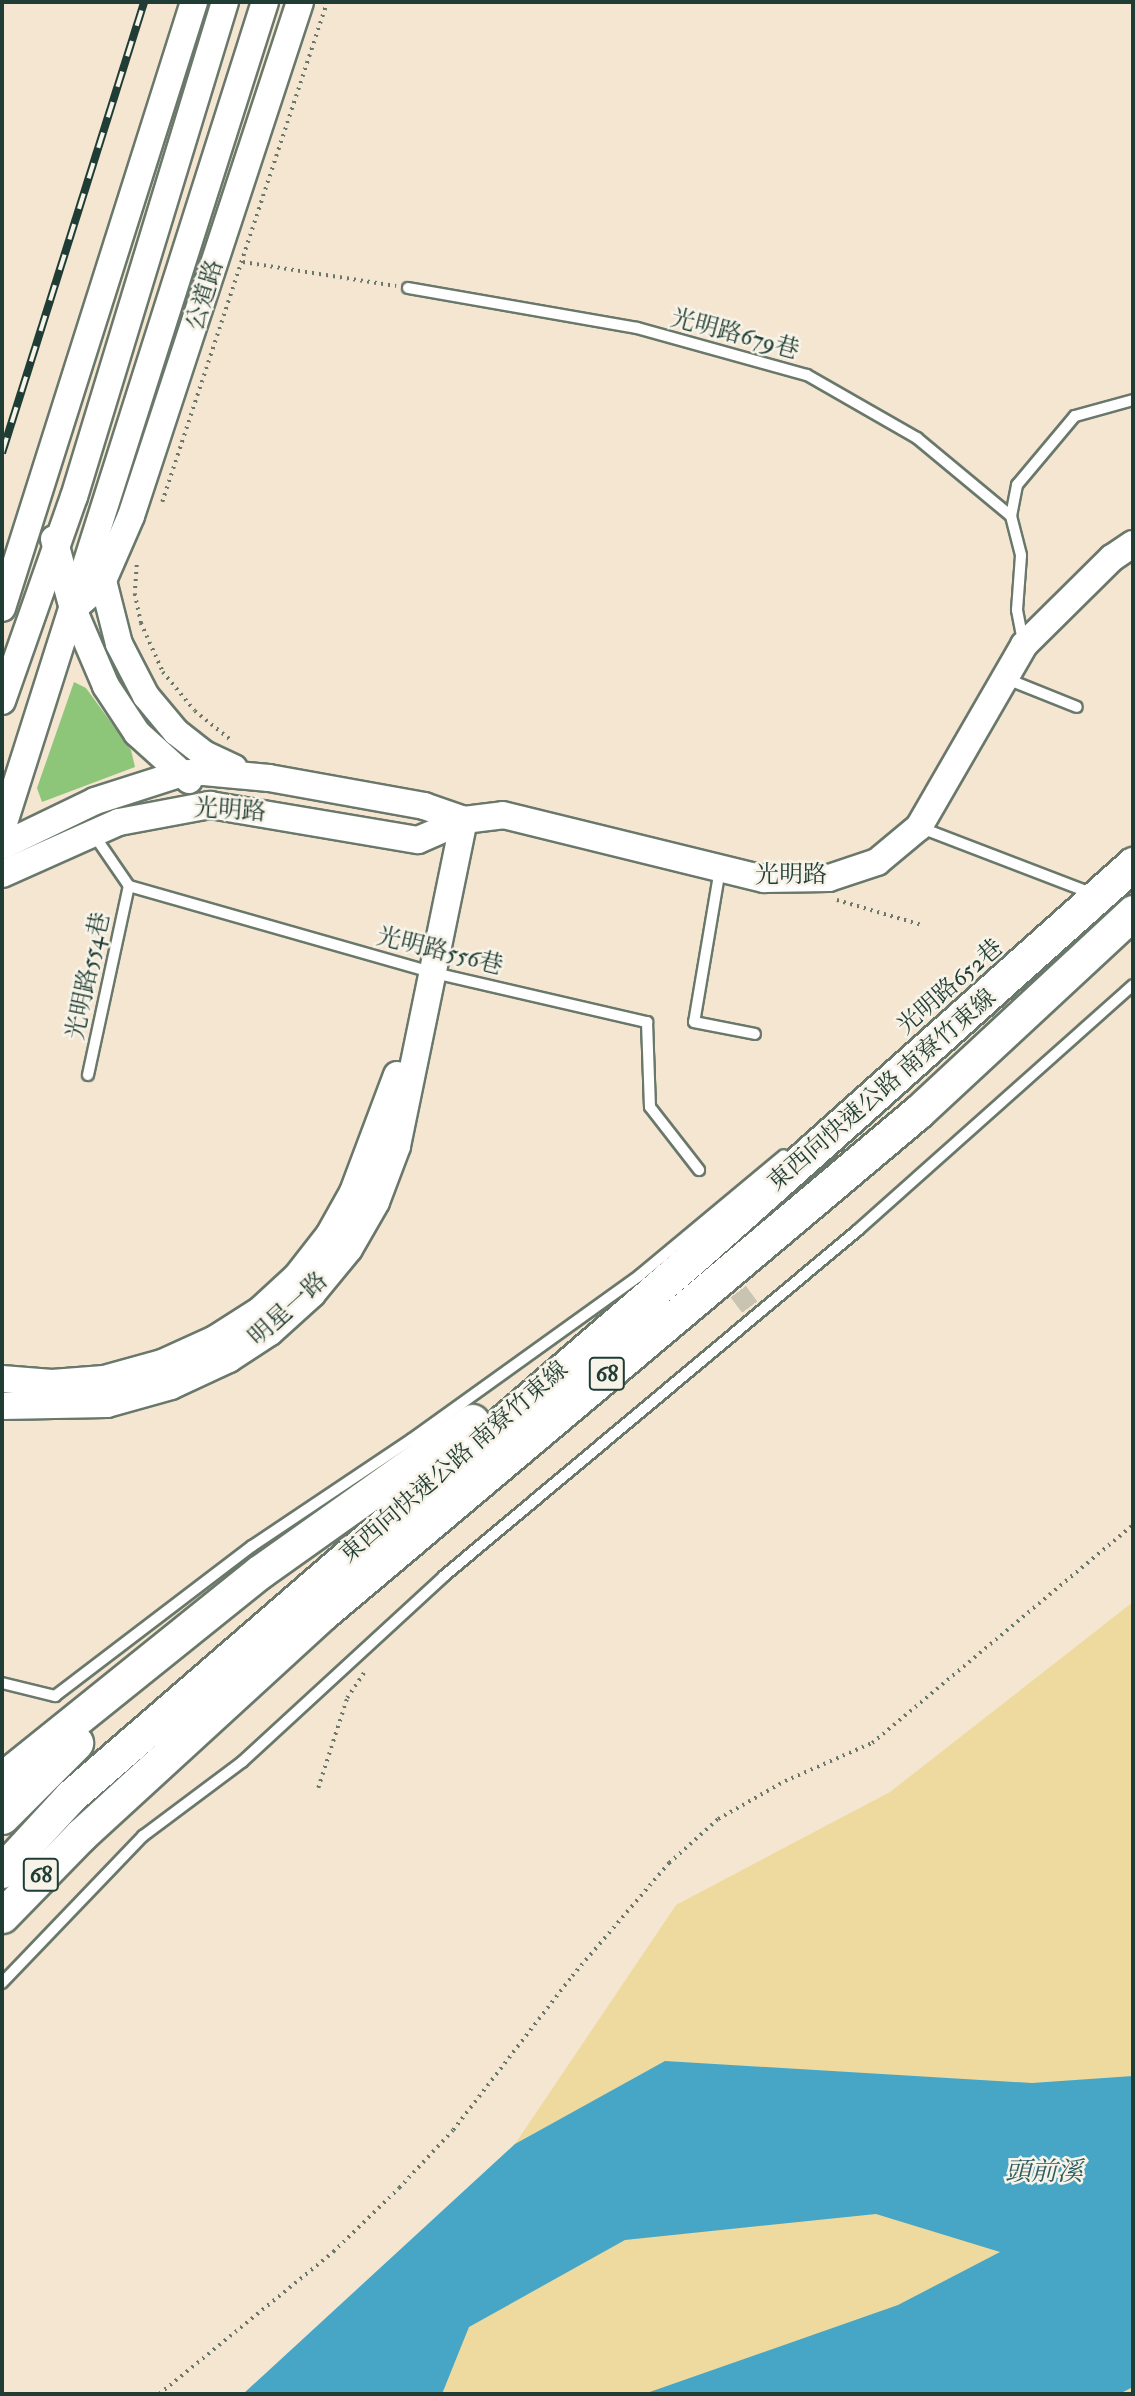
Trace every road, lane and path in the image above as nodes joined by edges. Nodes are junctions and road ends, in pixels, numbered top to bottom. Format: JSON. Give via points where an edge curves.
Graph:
{"nodes":[{"id":1,"x":194,"y":2,"type":"edge"},
{"id":2,"x":225,"y":2,"type":"edge"},
{"id":3,"x":265,"y":2,"type":"edge"},
{"id":4,"x":300,"y":2,"type":"edge"},
{"id":5,"x":327,"y":2,"type":"edge"},
{"id":6,"x":243,"y":262,"type":"junction"},
{"id":7,"x":408,"y":288,"type":"joint"},
{"id":8,"x":1133,"y":400,"type":"edge"},
{"id":9,"x":41,"y":486,"type":"junction"},
{"id":10,"x":103,"y":506,"type":"junction"},
{"id":11,"x":158,"y":510,"type":"dead end"},
{"id":12,"x":1011,"y":516,"type":"junction"},
{"id":13,"x":55,"y":542,"type":"junction"},
{"id":14,"x":1133,"y":544,"type":"edge"},
{"id":15,"x":140,"y":556,"type":"dead end"},
{"id":16,"x":101,"y":585,"type":"junction"},
{"id":17,"x":2,"y":608,"type":"edge"},
{"id":18,"x":73,"y":609,"type":"junction"},
{"id":19,"x":1024,"y":645,"type":"junction"},
{"id":20,"x":1004,"y":677,"type":"junction"},
{"id":21,"x":2,"y":701,"type":"edge"},
{"id":22,"x":1077,"y":707,"type":"dead end"},
{"id":23,"x":233,"y":741,"type":"dead end"},
{"id":24,"x":180,"y":774,"type":"junction"},
{"id":25,"x":269,"y":778,"type":"junction"},
{"id":26,"x":246,"y":808,"type":"junction"},
{"id":27,"x":464,"y":820,"type":"junction"},
{"id":28,"x":919,"y":827,"type":"junction"},
{"id":29,"x":2,"y":829,"type":"edge"},
{"id":30,"x":92,"y":832,"type":"junction"},
{"id":31,"x":2,"y":846,"type":"edge"},
{"id":32,"x":1133,"y":864,"type":"edge"},
{"id":33,"x":720,"y":868,"type":"junction"},
{"id":34,"x":2,"y":874,"type":"edge"},
{"id":35,"x":129,"y":886,"type":"junction"},
{"id":36,"x":830,"y":898,"type":"dead end"},
{"id":37,"x":1133,"y":912,"type":"edge"},
{"id":38,"x":922,"y":925,"type":"dead end"},
{"id":39,"x":428,"y":983,"type":"junction"},
{"id":40,"x":1133,"y":985,"type":"edge"},
{"id":41,"x":755,"y":1034,"type":"dead end"},
{"id":42,"x":88,"y":1075,"type":"dead end"},
{"id":43,"x":857,"y":1093,"type":"dead end"},
{"id":44,"x":795,"y":1145,"type":"dead end"},
{"id":45,"x":699,"y":1171,"type":"dead end"},
{"id":46,"x":364,"y":1197,"type":"junction"},
{"id":47,"x":594,"y":1340,"type":"junction"},
{"id":48,"x":2,"y":1379,"type":"edge"},
{"id":49,"x":2,"y":1406,"type":"edge"},
{"id":50,"x":1133,"y":1525,"type":"edge"},
{"id":51,"x":166,"y":1651,"type":"junction"},
{"id":52,"x":360,"y":1653,"type":"junction"},
{"id":53,"x":2,"y":1683,"type":"edge"},
{"id":54,"x":2,"y":1779,"type":"edge"},
{"id":55,"x":318,"y":1788,"type":"dead end"},
{"id":56,"x":2,"y":1817,"type":"edge"},
{"id":57,"x":81,"y":1835,"type":"junction"},
{"id":58,"x":2,"y":1871,"type":"edge"},
{"id":59,"x":2,"y":1916,"type":"edge"},
{"id":60,"x":2,"y":1932,"type":"edge"},
{"id":61,"x":2,"y":1983,"type":"edge"},
{"id":62,"x":159,"y":2394,"type":"edge"}],
"edges":[{"from":1,"to":9,"type":"street"},
{"from":2,"to":13,"type":"street","via":[[74,496]]},
{"from":3,"to":10,"type":"street","name":"公道路","via":[[184,267]]},
{"from":4,"to":16,"type":"street","name":"公道路","via":[[131,516]]},
{"from":5,"to":6,"type":"path"},
{"from":6,"to":7,"type":"path"},
{"from":6,"to":11,"type":"path"},
{"from":7,"to":12,"type":"lane","name":"光明路679巷","via":[[637,328],[807,375],[917,438]]},
{"from":8,"to":12,"type":"lane","via":[[1075,416],[1017,485]]},
{"from":9,"to":13,"type":"street"},
{"from":9,"to":17,"type":"street"},
{"from":10,"to":16,"type":"street","name":"公道路"},
{"from":10,"to":18,"type":"street","name":"公道路"},
{"from":12,"to":19,"type":"lane","via":[[1021,555],[1017,610]]},
{"from":13,"to":18,"type":"street"},
{"from":13,"to":21,"type":"street"},
{"from":14,"to":19,"type":"street","name":"光明路","via":[[1112,558]]},
{"from":15,"to":23,"type":"path","via":[[135,594],[150,647],[179,693]]},
{"from":16,"to":18,"type":"street","name":"公道路"},
{"from":16,"to":25,"type":"street","name":"公道路","via":[[131,671],[161,716],[204,754]]},
{"from":18,"to":24,"type":"street","via":[[121,712]]},
{"from":18,"to":29,"type":"street","name":"公道路"},
{"from":19,"to":20,"type":"street","name":"光明路"},
{"from":20,"to":22,"type":"lane"},
{"from":20,"to":28,"type":"street","name":"光明路"},
{"from":24,"to":25,"type":"street","name":"光明路"},
{"from":24,"to":26,"type":"street"},
{"from":24,"to":31,"type":"street","name":"光明路","via":[[65,812]]},
{"from":25,"to":27,"type":"street","name":"光明路","via":[[424,806]]},
{"from":26,"to":27,"type":"street","name":"光明路","via":[[418,840]]},
{"from":26,"to":30,"type":"street","name":"光明路","via":[[183,807]]},
{"from":27,"to":33,"type":"street","name":"光明路","via":[[503,815]]},
{"from":27,"to":39,"type":"street","name":"明星一路"},
{"from":28,"to":33,"type":"street","name":"光明路","via":[[877,862],[829,878],[765,880]]},
{"from":28,"to":43,"type":"lane","name":"光明路652巷","via":[[1091,893]]},
{"from":30,"to":34,"type":"street","name":"光明路"},
{"from":30,"to":35,"type":"lane"},
{"from":32,"to":47,"type":"highway","name":"東西向快速公路 南寮竹東線","number":"68","via":[[1084,913]]},
{"from":33,"to":41,"type":"lane","via":[[694,1022]]},
{"from":35,"to":39,"type":"lane","name":"光明路556巷"},
{"from":35,"to":42,"type":"lane","name":"光明路554巷"},
{"from":36,"to":38,"type":"path"},
{"from":37,"to":57,"type":"highway","name":"東西向快速公路 南寮竹東線","number":"68","via":[[918,1112],[322,1614]]},
{"from":39,"to":45,"type":"lane","name":"光明路556巷","via":[[647,1022],[650,1107]]},
{"from":39,"to":46,"type":"street","name":"明星一路","via":[[397,1146]]},
{"from":40,"to":52,"type":"lane","via":[[858,1230],[444,1576]]},
{"from":44,"to":53,"type":"lane","via":[[536,1352],[252,1546],[55,1696]]},
{"from":46,"to":48,"type":"street","name":"明星一路","via":[[297,1276],[259,1311],[215,1339],[162,1363],[104,1379],[51,1383]]},
{"from":46,"to":49,"type":"street","name":"明星一路","via":[[349,1249],[313,1294],[270,1332],[229,1359],[171,1386],[107,1404]]},
{"from":47,"to":51,"type":"highway","via":[[261,1571]]},
{"from":47,"to":58,"type":"highway","name":"東西向快速公路 南寮竹東線","number":"68","via":[[71,1796]]},
{"from":50,"to":62,"type":"path","via":[[872,1743],[785,1781],[718,1819],[669,1863],[572,1976],[453,2130],[399,2188],[333,2252]]},
{"from":51,"to":54,"type":"highway"},
{"from":51,"to":56,"type":"highway"},
{"from":52,"to":55,"type":"path","via":[[368,1667],[347,1698]]},
{"from":52,"to":61,"type":"lane","via":[[242,1762],[142,1836]]},
{"from":57,"to":59,"type":"highway","name":"東西向快速公路 南寮竹東線","number":"68"},
{"from":57,"to":60,"type":"highway"}]}
